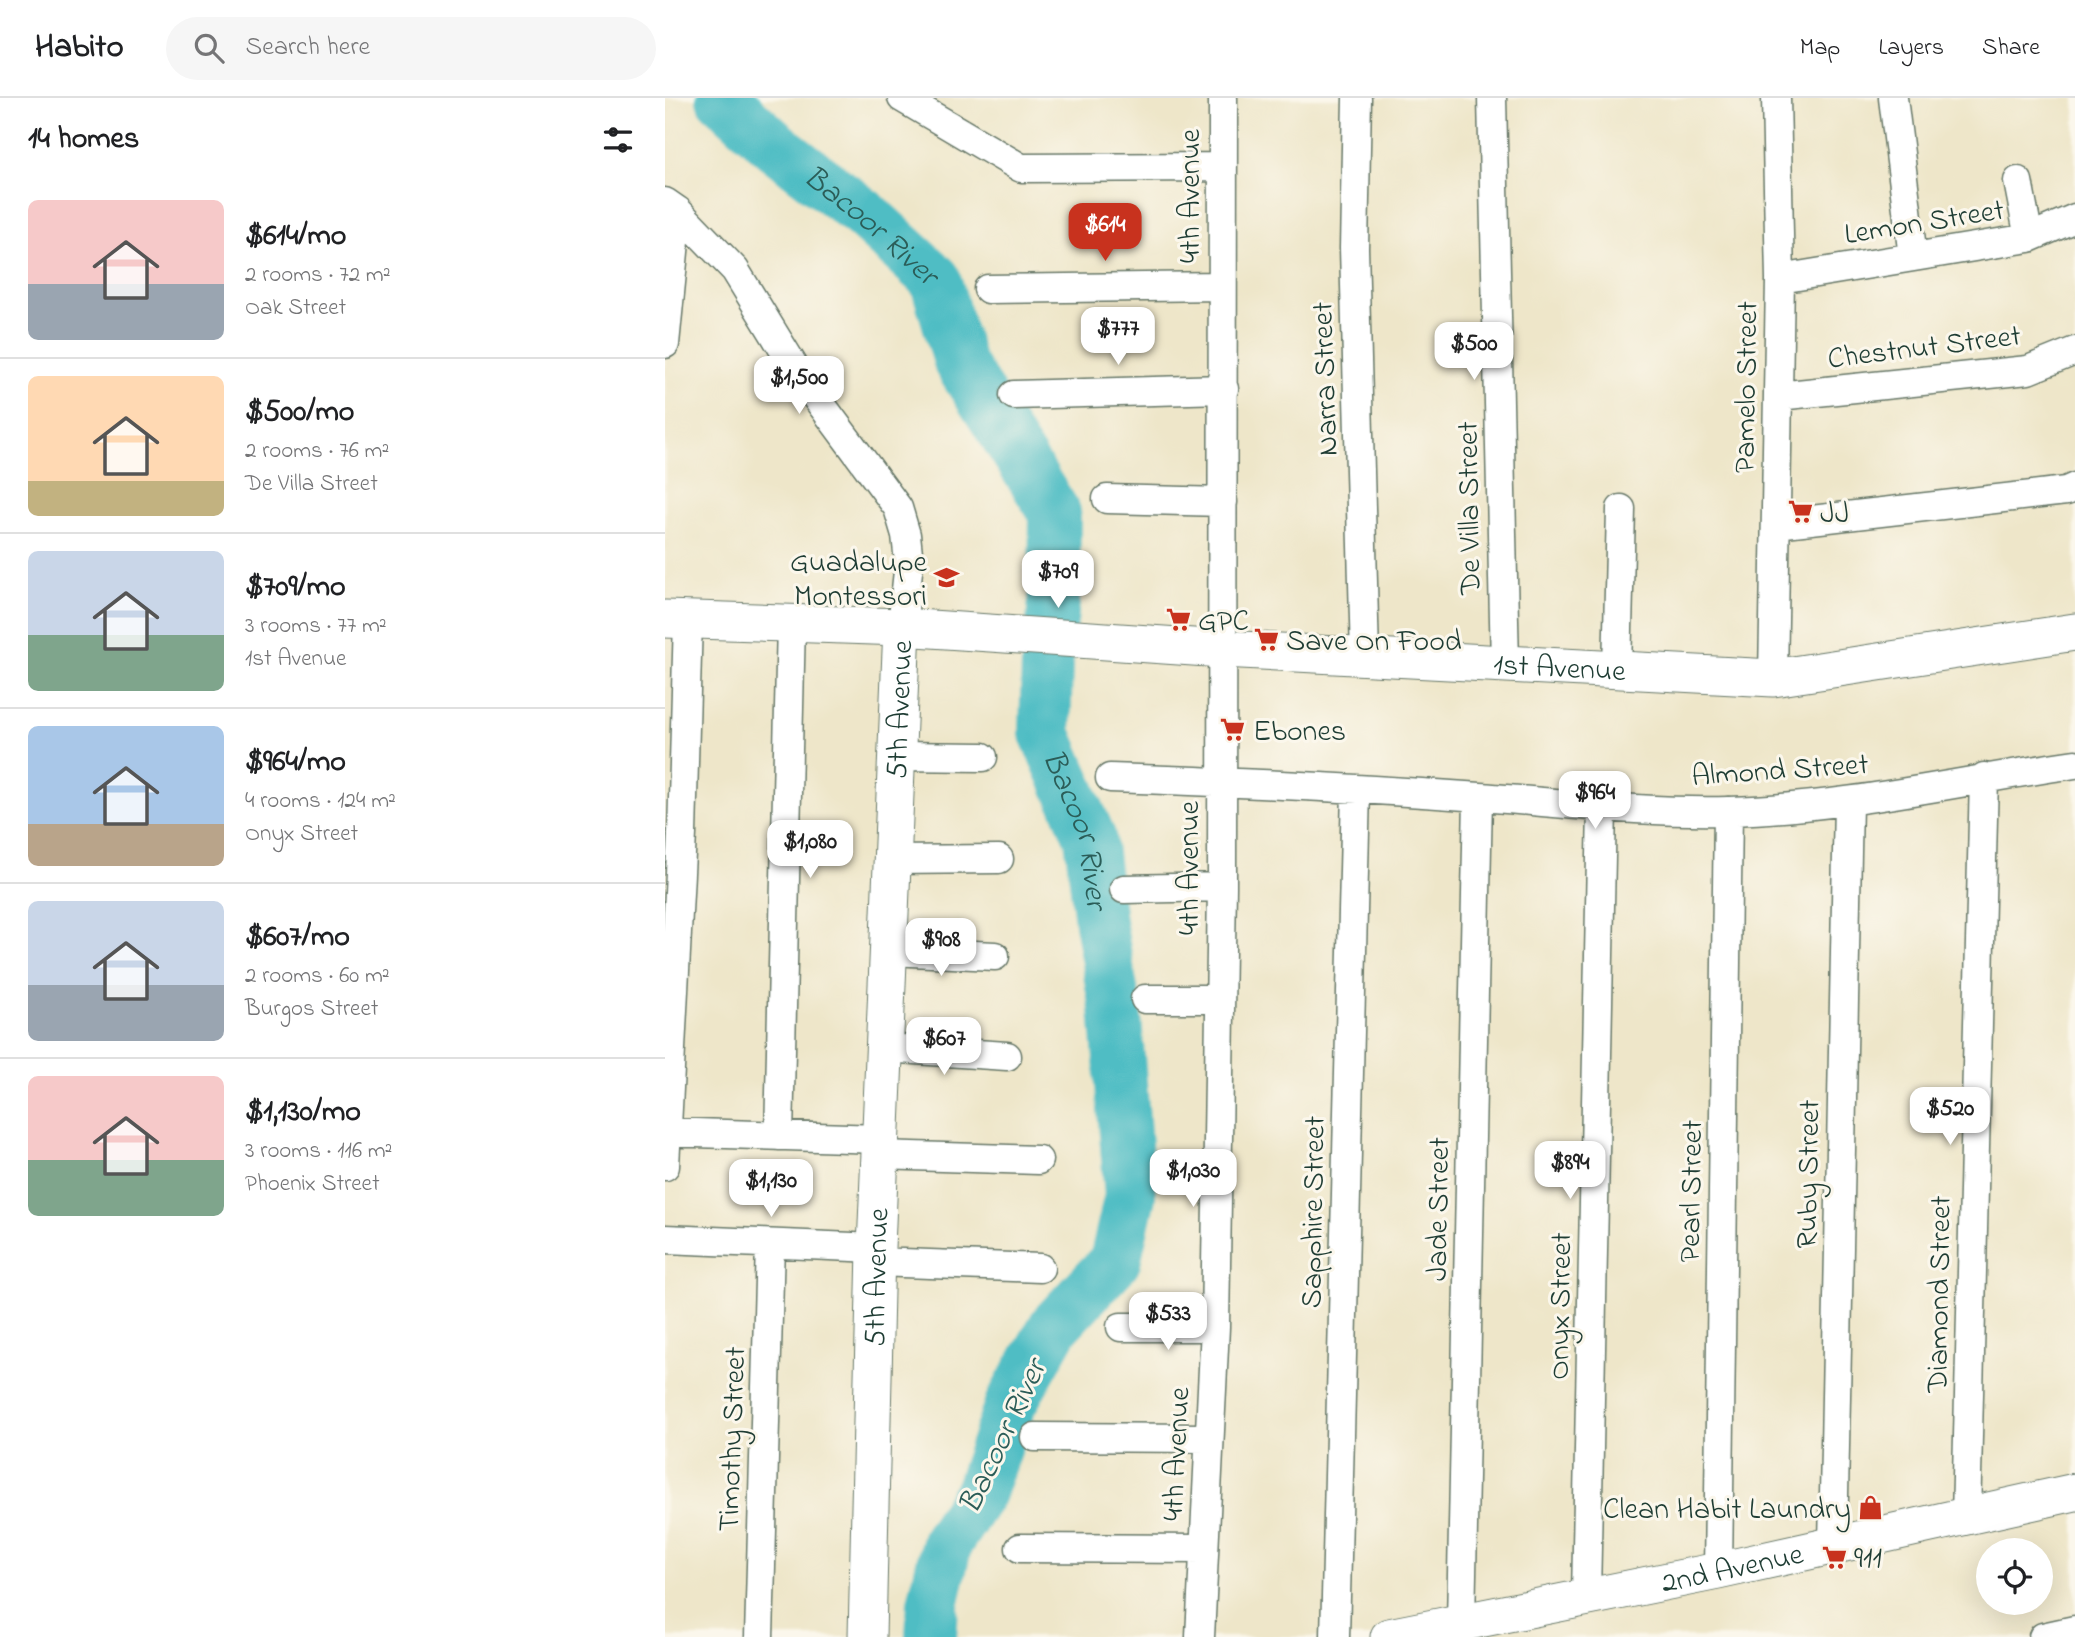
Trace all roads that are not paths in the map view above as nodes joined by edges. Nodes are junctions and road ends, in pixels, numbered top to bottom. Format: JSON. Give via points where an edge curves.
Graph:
{"nodes":[{"id":1,"x":902,"y":98,"type":"edge"},
{"id":2,"x":1223,"y":98,"type":"edge"},
{"id":3,"x":1357,"y":98,"type":"edge"},
{"id":4,"x":1492,"y":98,"type":"edge"},
{"id":5,"x":1776,"y":98,"type":"edge"},
{"id":6,"x":1893,"y":98,"type":"edge"},
{"id":7,"x":1221,"y":167,"type":"junction"},
{"id":8,"x":2018,"y":181,"type":"dead end"},
{"id":9,"x":672,"y":207,"type":"edge"},
{"id":10,"x":2075,"y":218,"type":"edge"},
{"id":11,"x":2029,"y":238,"type":"junction"},
{"id":12,"x":1913,"y":257,"type":"junction"},
{"id":13,"x":1780,"y":279,"type":"junction"},
{"id":14,"x":1222,"y":286,"type":"junction"},
{"id":15,"x":988,"y":289,"type":"dead end"},
{"id":16,"x":665,"y":344,"type":"edge"},
{"id":17,"x":2075,"y":351,"type":"edge"},
{"id":18,"x":1224,"y":389,"type":"junction"},
{"id":19,"x":1014,"y":395,"type":"dead end"},
{"id":20,"x":1778,"y":397,"type":"junction"},
{"id":21,"x":2075,"y":487,"type":"edge"},
{"id":22,"x":1107,"y":499,"type":"dead end"},
{"id":23,"x":1223,"y":502,"type":"junction"},
{"id":24,"x":1621,"y":509,"type":"dead end"},
{"id":25,"x":1776,"y":524,"type":"junction"},
{"id":26,"x":676,"y":619,"type":"edge"},
{"id":27,"x":791,"y":622,"type":"junction"},
{"id":28,"x":902,"y":627,"type":"junction"},
{"id":29,"x":2075,"y":632,"type":"edge"},
{"id":30,"x":1222,"y":649,"type":"junction"},
{"id":31,"x":1365,"y":657,"type":"junction"},
{"id":32,"x":1505,"y":664,"type":"junction"},
{"id":33,"x":1617,"y":670,"type":"junction"},
{"id":34,"x":1773,"y":678,"type":"junction"},
{"id":35,"x":674,"y":730,"type":"edge"},
{"id":36,"x":895,"y":756,"type":"junction"},
{"id":37,"x":983,"y":757,"type":"dead end"},
{"id":38,"x":2075,"y":764,"type":"edge"},
{"id":39,"x":1983,"y":777,"type":"junction"},
{"id":40,"x":1110,"y":778,"type":"dead end"},
{"id":41,"x":1222,"y":781,"type":"junction"},
{"id":42,"x":1356,"y":790,"type":"junction"},
{"id":43,"x":1478,"y":797,"type":"junction"},
{"id":44,"x":1848,"y":803,"type":"junction"},
{"id":45,"x":1602,"y":807,"type":"junction"},
{"id":46,"x":1728,"y":811,"type":"junction"},
{"id":47,"x":673,"y":834,"type":"edge"},
{"id":48,"x":999,"y":859,"type":"dead end"},
{"id":49,"x":893,"y":860,"type":"junction"},
{"id":50,"x":1222,"y":887,"type":"junction"},
{"id":51,"x":1124,"y":889,"type":"dead end"},
{"id":52,"x":670,"y":936,"type":"edge"},
{"id":53,"x":890,"y":951,"type":"junction"},
{"id":54,"x":995,"y":956,"type":"dead end"},
{"id":55,"x":1145,"y":999,"type":"dead end"},
{"id":56,"x":1220,"y":999,"type":"junction"},
{"id":57,"x":669,"y":1035,"type":"edge"},
{"id":58,"x":884,"y":1048,"type":"junction"},
{"id":59,"x":1007,"y":1056,"type":"dead end"},
{"id":60,"x":666,"y":1132,"type":"edge"},
{"id":61,"x":779,"y":1136,"type":"junction"},
{"id":62,"x":880,"y":1147,"type":"junction"},
{"id":63,"x":1038,"y":1160,"type":"dead end"},
{"id":64,"x":665,"y":1166,"type":"edge"},
{"id":65,"x":665,"y":1239,"type":"edge"},
{"id":66,"x":770,"y":1244,"type":"junction"},
{"id":67,"x":875,"y":1255,"type":"junction"},
{"id":68,"x":1040,"y":1268,"type":"dead end"},
{"id":69,"x":1121,"y":1327,"type":"dead end"},
{"id":70,"x":1215,"y":1327,"type":"junction"},
{"id":71,"x":1035,"y":1437,"type":"dead end"},
{"id":72,"x":1208,"y":1438,"type":"junction"},
{"id":73,"x":2075,"y":1492,"type":"edge"},
{"id":74,"x":1966,"y":1518,"type":"junction"},
{"id":75,"x":1833,"y":1545,"type":"junction"},
{"id":76,"x":1020,"y":1548,"type":"dead end"},
{"id":77,"x":1204,"y":1549,"type":"junction"},
{"id":78,"x":1718,"y":1571,"type":"junction"},
{"id":79,"x":1586,"y":1596,"type":"junction"},
{"id":80,"x":1461,"y":1623,"type":"junction"},
{"id":81,"x":2075,"y":1630,"type":"edge"},
{"id":82,"x":759,"y":1637,"type":"edge"},
{"id":83,"x":867,"y":1637,"type":"edge"},
{"id":84,"x":1200,"y":1637,"type":"edge"},
{"id":85,"x":1335,"y":1637,"type":"edge"},
{"id":86,"x":1389,"y":1637,"type":"edge"},
{"id":87,"x":2043,"y":1637,"type":"edge"}],
"edges":[{"from":1,"to":7,"type":"street","via":[[1020,168]]},
{"from":2,"to":7,"type":"street","name":"4th Avenue"},
{"from":3,"to":31,"type":"street","name":"Narra Street","via":[[1354,248]]},
{"from":4,"to":32,"type":"street","name":"De Villa Street"},
{"from":5,"to":13,"type":"street","name":"Pamelo Street"},
{"from":6,"to":12,"type":"street"},
{"from":7,"to":14,"type":"street","name":"4th Avenue"},
{"from":8,"to":11,"type":"street"},
{"from":9,"to":16,"type":"street"},
{"from":9,"to":28,"type":"street","name":"5th Avenue","via":[[734,270],[798,373],[898,508],[909,562]]},
{"from":10,"to":11,"type":"street","name":"Lemon Street"},
{"from":11,"to":12,"type":"street","name":"Lemon Street"},
{"from":12,"to":13,"type":"street","name":"Lemon Street"},
{"from":13,"to":20,"type":"street","name":"Pamelo Street"},
{"from":14,"to":15,"type":"street"},
{"from":14,"to":18,"type":"street","name":"4th Avenue"},
{"from":17,"to":20,"type":"street","name":"Chestnut Street","via":[[2028,370]]},
{"from":18,"to":19,"type":"street"},
{"from":18,"to":23,"type":"street","name":"4th Avenue"},
{"from":20,"to":25,"type":"street","name":"Pamelo Street"},
{"from":21,"to":25,"type":"street"},
{"from":22,"to":23,"type":"street"},
{"from":23,"to":30,"type":"street","name":"4th Avenue"},
{"from":24,"to":33,"type":"street"},
{"from":25,"to":34,"type":"street","name":"Pamelo Street"},
{"from":26,"to":27,"type":"street","name":"1st Avenue"},
{"from":26,"to":35,"type":"street"},
{"from":27,"to":28,"type":"street","name":"1st Avenue"},
{"from":27,"to":61,"type":"street"},
{"from":28,"to":30,"type":"street","name":"1st Avenue"},
{"from":28,"to":36,"type":"street","name":"5th Avenue"},
{"from":29,"to":34,"type":"street","name":"1st Avenue"},
{"from":30,"to":31,"type":"street","name":"1st Avenue"},
{"from":30,"to":41,"type":"street","name":"4th Avenue"},
{"from":31,"to":32,"type":"street","name":"1st Avenue"},
{"from":32,"to":33,"type":"street","name":"1st Avenue"},
{"from":33,"to":34,"type":"street","name":"1st Avenue"},
{"from":35,"to":47,"type":"street"},
{"from":36,"to":37,"type":"street"},
{"from":36,"to":49,"type":"street","name":"5th Avenue"},
{"from":38,"to":39,"type":"street","name":"Almond Street"},
{"from":39,"to":44,"type":"street","name":"Almond Street"},
{"from":39,"to":74,"type":"street","name":"Diamond Street"},
{"from":40,"to":41,"type":"street","name":"Almond Street"},
{"from":41,"to":42,"type":"street","name":"Almond Street"},
{"from":41,"to":50,"type":"street","name":"4th Avenue"},
{"from":42,"to":43,"type":"street","name":"Almond Street"},
{"from":42,"to":85,"type":"street","name":"Sapphire Street"},
{"from":43,"to":45,"type":"street","name":"Almond Street"},
{"from":43,"to":80,"type":"street","name":"Jade Street"},
{"from":44,"to":46,"type":"street","name":"Almond Street"},
{"from":44,"to":75,"type":"street","name":"Ruby Street"},
{"from":45,"to":46,"type":"street","name":"Almond Street"},
{"from":45,"to":79,"type":"street","name":"Onyx Street"},
{"from":46,"to":78,"type":"street","name":"Pearl Street"},
{"from":47,"to":52,"type":"street"},
{"from":48,"to":49,"type":"street"},
{"from":49,"to":53,"type":"street","name":"5th Avenue"},
{"from":50,"to":51,"type":"street"},
{"from":50,"to":56,"type":"street","name":"4th Avenue"},
{"from":52,"to":57,"type":"street"},
{"from":53,"to":54,"type":"street"},
{"from":53,"to":58,"type":"street","name":"5th Avenue"},
{"from":55,"to":56,"type":"street"},
{"from":56,"to":70,"type":"street","name":"4th Avenue"},
{"from":57,"to":60,"type":"street"},
{"from":58,"to":59,"type":"street"},
{"from":58,"to":62,"type":"street","name":"5th Avenue"},
{"from":60,"to":61,"type":"street"},
{"from":60,"to":64,"type":"street"},
{"from":61,"to":62,"type":"street"},
{"from":62,"to":63,"type":"street"},
{"from":62,"to":67,"type":"street","name":"5th Avenue"},
{"from":65,"to":66,"type":"street"},
{"from":66,"to":67,"type":"street"},
{"from":66,"to":82,"type":"street","name":"Timothy Street"},
{"from":67,"to":68,"type":"street"},
{"from":67,"to":83,"type":"street","name":"5th Avenue"},
{"from":69,"to":70,"type":"street"},
{"from":70,"to":72,"type":"street","name":"4th Avenue"},
{"from":71,"to":72,"type":"street"},
{"from":72,"to":77,"type":"street","name":"4th Avenue"},
{"from":73,"to":74,"type":"street","name":"2nd Avenue"},
{"from":74,"to":75,"type":"street","name":"2nd Avenue"},
{"from":75,"to":78,"type":"street","name":"2nd Avenue"},
{"from":76,"to":77,"type":"street"},
{"from":77,"to":84,"type":"street","name":"4th Avenue"},
{"from":78,"to":79,"type":"street","name":"2nd Avenue"},
{"from":79,"to":80,"type":"street","name":"2nd Avenue"},
{"from":80,"to":86,"type":"street","name":"2nd Avenue"},
{"from":81,"to":87,"type":"street"}]}
